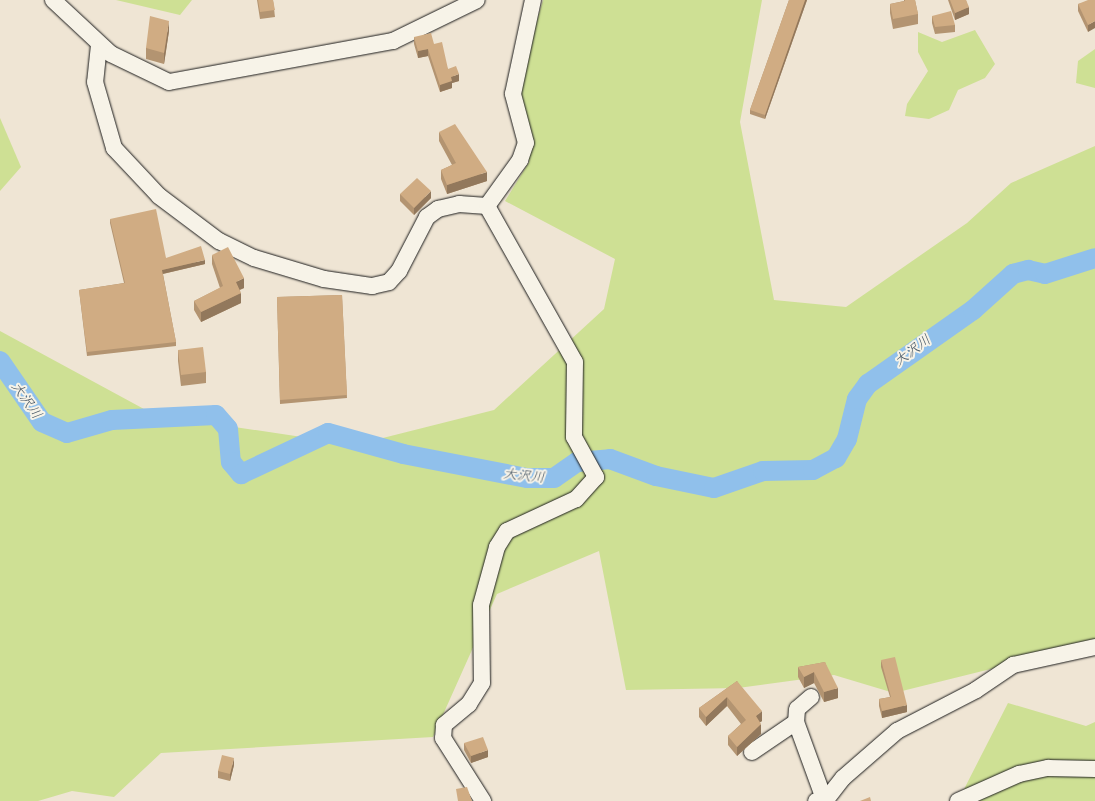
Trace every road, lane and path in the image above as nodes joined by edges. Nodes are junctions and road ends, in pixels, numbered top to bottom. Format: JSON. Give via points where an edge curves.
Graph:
{"nodes":[{"id":1,"x":53,"y":0,"type":"edge"},
{"id":2,"x":477,"y":0,"type":"edge"},
{"id":3,"x":533,"y":0,"type":"edge"},
{"id":4,"x":99,"y":45,"type":"junction"},
{"id":5,"x":487,"y":206,"type":"junction"},
{"id":6,"x":1095,"y":647,"type":"edge"},
{"id":7,"x":811,"y":697,"type":"dead end"},
{"id":8,"x":796,"y":722,"type":"junction"},
{"id":9,"x":752,"y":752,"type":"dead end"},
{"id":10,"x":1095,"y":769,"type":"edge"},
{"id":11,"x":822,"y":800,"type":"edge"},
{"id":12,"x":483,"y":801,"type":"edge"},
{"id":13,"x":958,"y":801,"type":"edge"}],
"edges":[{"from":1,"to":4,"type":"street"},
{"from":2,"to":4,"type":"street","via":[[393,41],[169,82],[132,66]]},
{"from":3,"to":5,"type":"street","via":[[513,94],[526,143],[520,160]]},
{"from":4,"to":5,"type":"street","via":[[95,82],[101,113],[123,160],[189,218],[254,258],[324,279],[372,286],[389,282],[427,217],[449,205]]},
{"from":5,"to":12,"type":"street","via":[[575,362],[574,437],[596,477],[576,500],[507,532],[497,547],[481,605],[482,683],[469,704],[444,725],[443,738]]},
{"from":6,"to":11,"type":"street","via":[[1013,665],[976,690],[897,731]]},
{"from":7,"to":8,"type":"street","via":[[797,709]]},
{"from":8,"to":9,"type":"street"},
{"from":8,"to":11,"type":"street"},
{"from":10,"to":13,"type":"street","via":[[1048,768],[1020,774]]}]}
